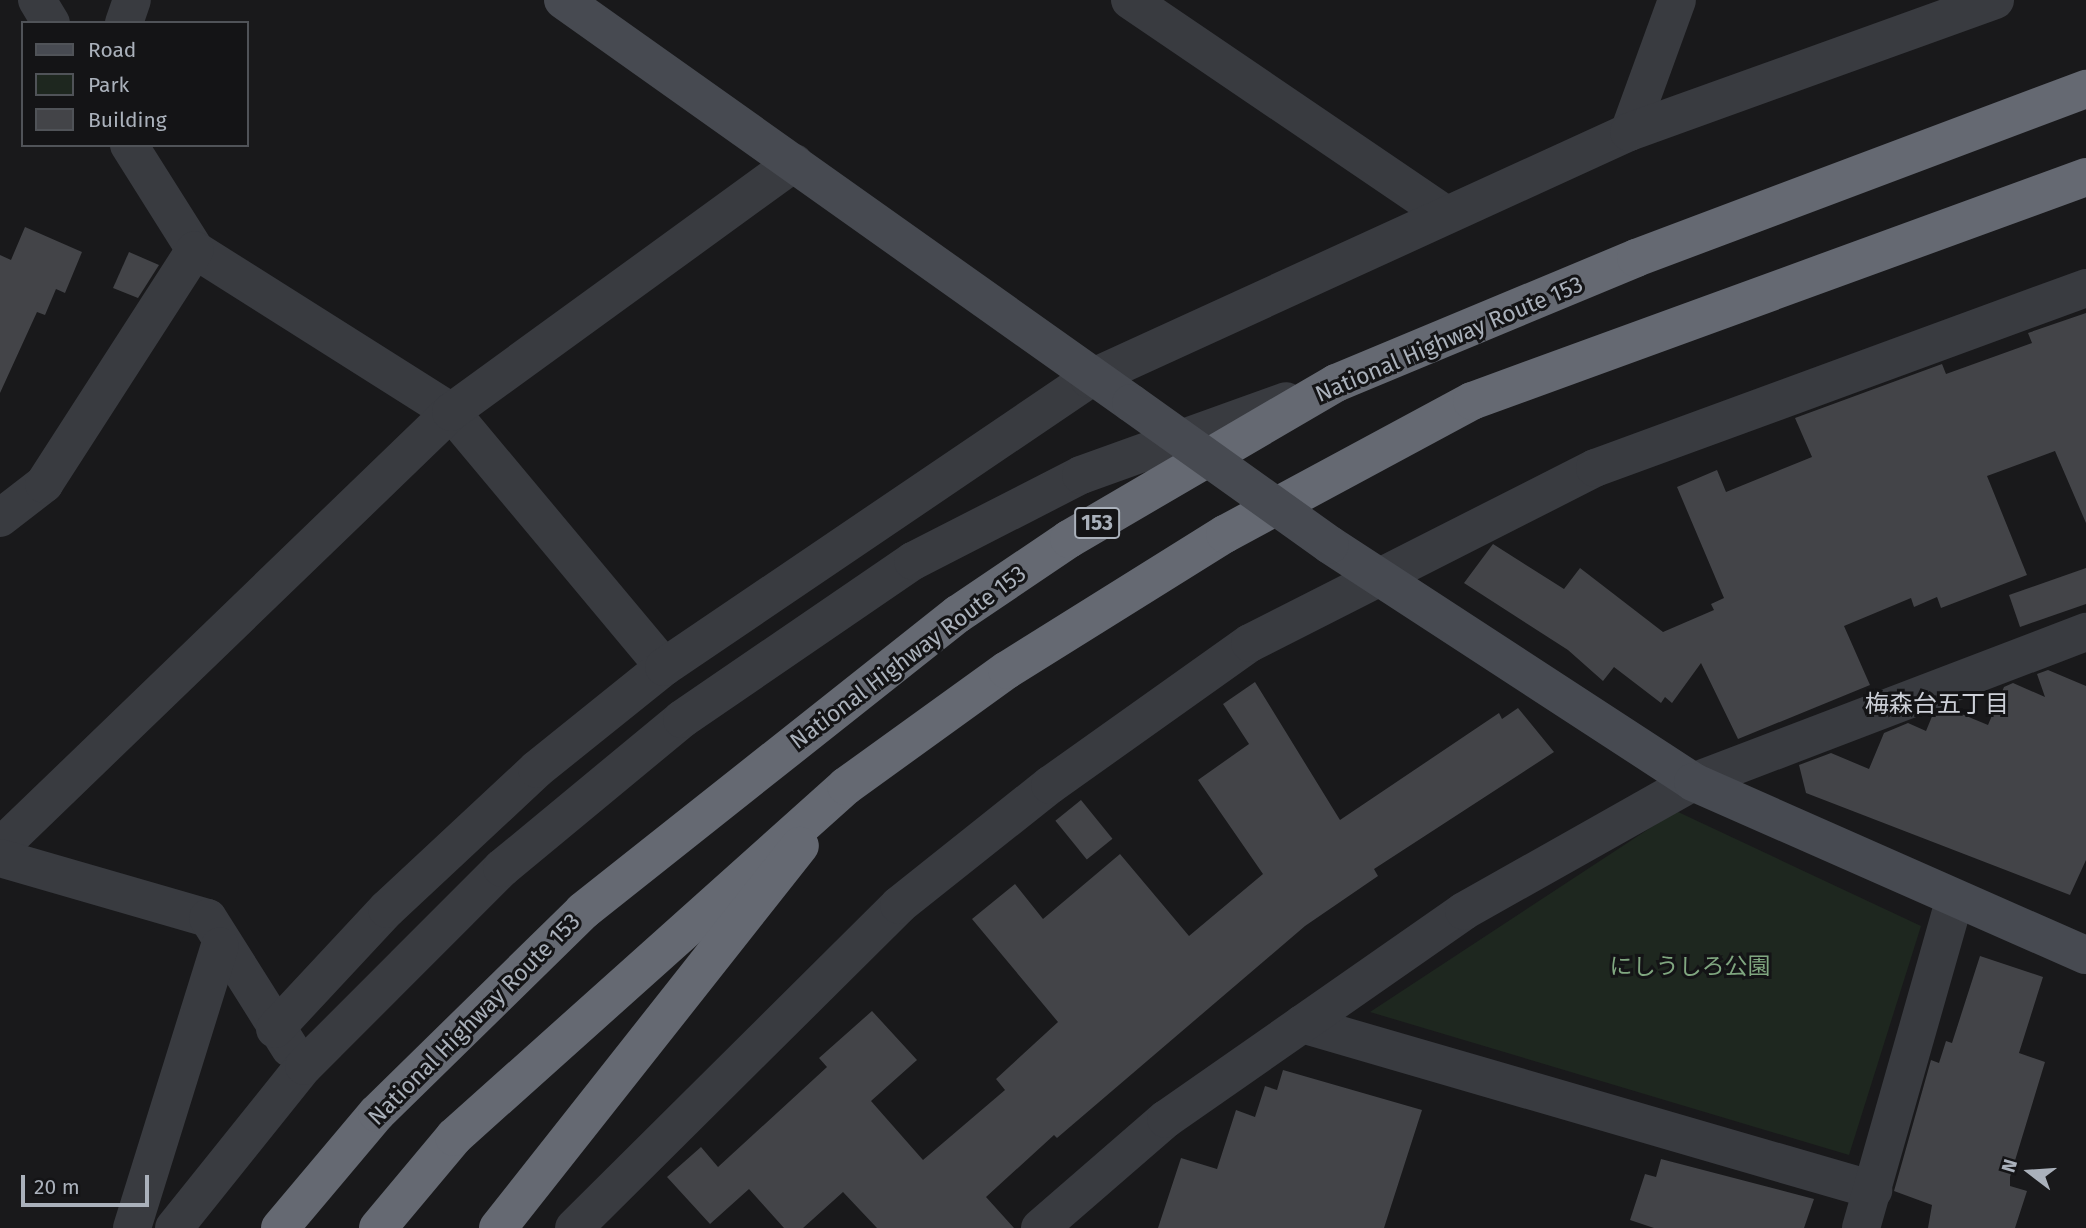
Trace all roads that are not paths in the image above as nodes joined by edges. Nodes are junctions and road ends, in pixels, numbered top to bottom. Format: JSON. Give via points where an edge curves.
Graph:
{"nodes":[{"id":1,"x":37,"y":0,"type":"edge"},
{"id":2,"x":132,"y":0,"type":"edge"},
{"id":3,"x":563,"y":0,"type":"edge"},
{"id":4,"x":1130,"y":0,"type":"edge"},
{"id":5,"x":1677,"y":0,"type":"edge"},
{"id":6,"x":1995,"y":0,"type":"edge"},
{"id":7,"x":1174,"y":13,"type":"edge"},
{"id":8,"x":50,"y":21,"type":"edge"},
{"id":9,"x":125,"y":21,"type":"edge"},
{"id":10,"x":2086,"y":89,"type":"edge"},
{"id":11,"x":1629,"y":132,"type":"junction"},
{"id":12,"x":130,"y":147,"type":"edge"},
{"id":13,"x":794,"y":163,"type":"junction"},
{"id":14,"x":2086,"y":177,"type":"edge"},
{"id":15,"x":1442,"y":212,"type":"junction"},
{"id":16,"x":195,"y":250,"type":"junction"},
{"id":17,"x":2086,"y":288,"type":"edge"},
{"id":18,"x":1089,"y":379,"type":"junction"},
{"id":19,"x":1336,"y":383,"type":"junction"},
{"id":20,"x":451,"y":412,"type":"junction"},
{"id":21,"x":0,"y":518,"type":"edge"},
{"id":22,"x":1377,"y":575,"type":"junction"},
{"id":23,"x":2086,"y":632,"type":"edge"},
{"id":24,"x":664,"y":667,"type":"junction"},
{"id":25,"x":1693,"y":782,"type":"junction"},
{"id":26,"x":846,"y":786,"type":"junction"},
{"id":27,"x":0,"y":847,"type":"edge"},
{"id":28,"x":0,"y":858,"type":"edge"},
{"id":29,"x":1954,"y":901,"type":"junction"},
{"id":30,"x":220,"y":946,"type":"junction"},
{"id":31,"x":2086,"y":955,"type":"edge"},
{"id":32,"x":1302,"y":1024,"type":"junction"},
{"id":33,"x":275,"y":1029,"type":"junction"},
{"id":34,"x":304,"y":1066,"type":"junction"},
{"id":35,"x":1873,"y":1190,"type":"junction"},
{"id":36,"x":579,"y":1227,"type":"edge"},
{"id":37,"x":132,"y":1228,"type":"edge"},
{"id":38,"x":174,"y":1228,"type":"edge"},
{"id":39,"x":280,"y":1228,"type":"edge"},
{"id":40,"x":378,"y":1228,"type":"edge"},
{"id":41,"x":498,"y":1228,"type":"edge"},
{"id":42,"x":1040,"y":1228,"type":"edge"},
{"id":43,"x":1861,"y":1228,"type":"edge"}],
"edges":[{"from":1,"to":8,"type":"street"},
{"from":2,"to":9,"type":"street"},
{"from":3,"to":13,"type":"street"},
{"from":4,"to":7,"type":"street"},
{"from":5,"to":11,"type":"street"},
{"from":6,"to":11,"type":"street"},
{"from":7,"to":15,"type":"street"},
{"from":10,"to":19,"type":"highway","name":"National Highway Route 153","number":"153","via":[[1636,258]]},
{"from":11,"to":15,"type":"street"},
{"from":12,"to":16,"type":"street"},
{"from":13,"to":18,"type":"street"},
{"from":13,"to":20,"type":"street"},
{"from":14,"to":26,"type":"highway","via":[[1472,401],[1225,534],[1007,670]]},
{"from":15,"to":18,"type":"street"},
{"from":16,"to":20,"type":"street"},
{"from":16,"to":21,"type":"street","via":[[44,484]]},
{"from":17,"to":22,"type":"street","via":[[1595,468]]},
{"from":18,"to":22,"type":"street","bridge":true,"via":[[1131,403]]},
{"from":18,"to":24,"type":"street"},
{"from":19,"to":34,"type":"street","via":[[1081,475],[913,561],[681,719],[512,859]]},
{"from":19,"to":39,"type":"highway","name":"National Highway Route 153","number":"153","via":[[1069,539],[958,614],[744,782],[583,911],[377,1113]]},
{"from":20,"to":24,"type":"street"},
{"from":20,"to":27,"type":"street"},
{"from":22,"to":25,"type":"street"},
{"from":22,"to":36,"type":"street","via":[[1250,643],[1050,785],[899,905]]},
{"from":23,"to":25,"type":"street"},
{"from":24,"to":33,"type":"street","via":[[537,769],[387,909]]},
{"from":25,"to":29,"type":"street"},
{"from":25,"to":32,"type":"street","via":[[1464,911]]},
{"from":26,"to":40,"type":"highway","via":[[454,1137]]},
{"from":26,"to":41,"type":"highway"},
{"from":28,"to":30,"type":"street","via":[[208,918]]},
{"from":29,"to":31,"type":"street"},
{"from":29,"to":35,"type":"street"},
{"from":30,"to":33,"type":"street"},
{"from":30,"to":37,"type":"street"},
{"from":32,"to":35,"type":"street"},
{"from":32,"to":42,"type":"street","via":[[1166,1119]]},
{"from":33,"to":34,"type":"street"},
{"from":34,"to":38,"type":"street"},
{"from":35,"to":43,"type":"street"}]}
